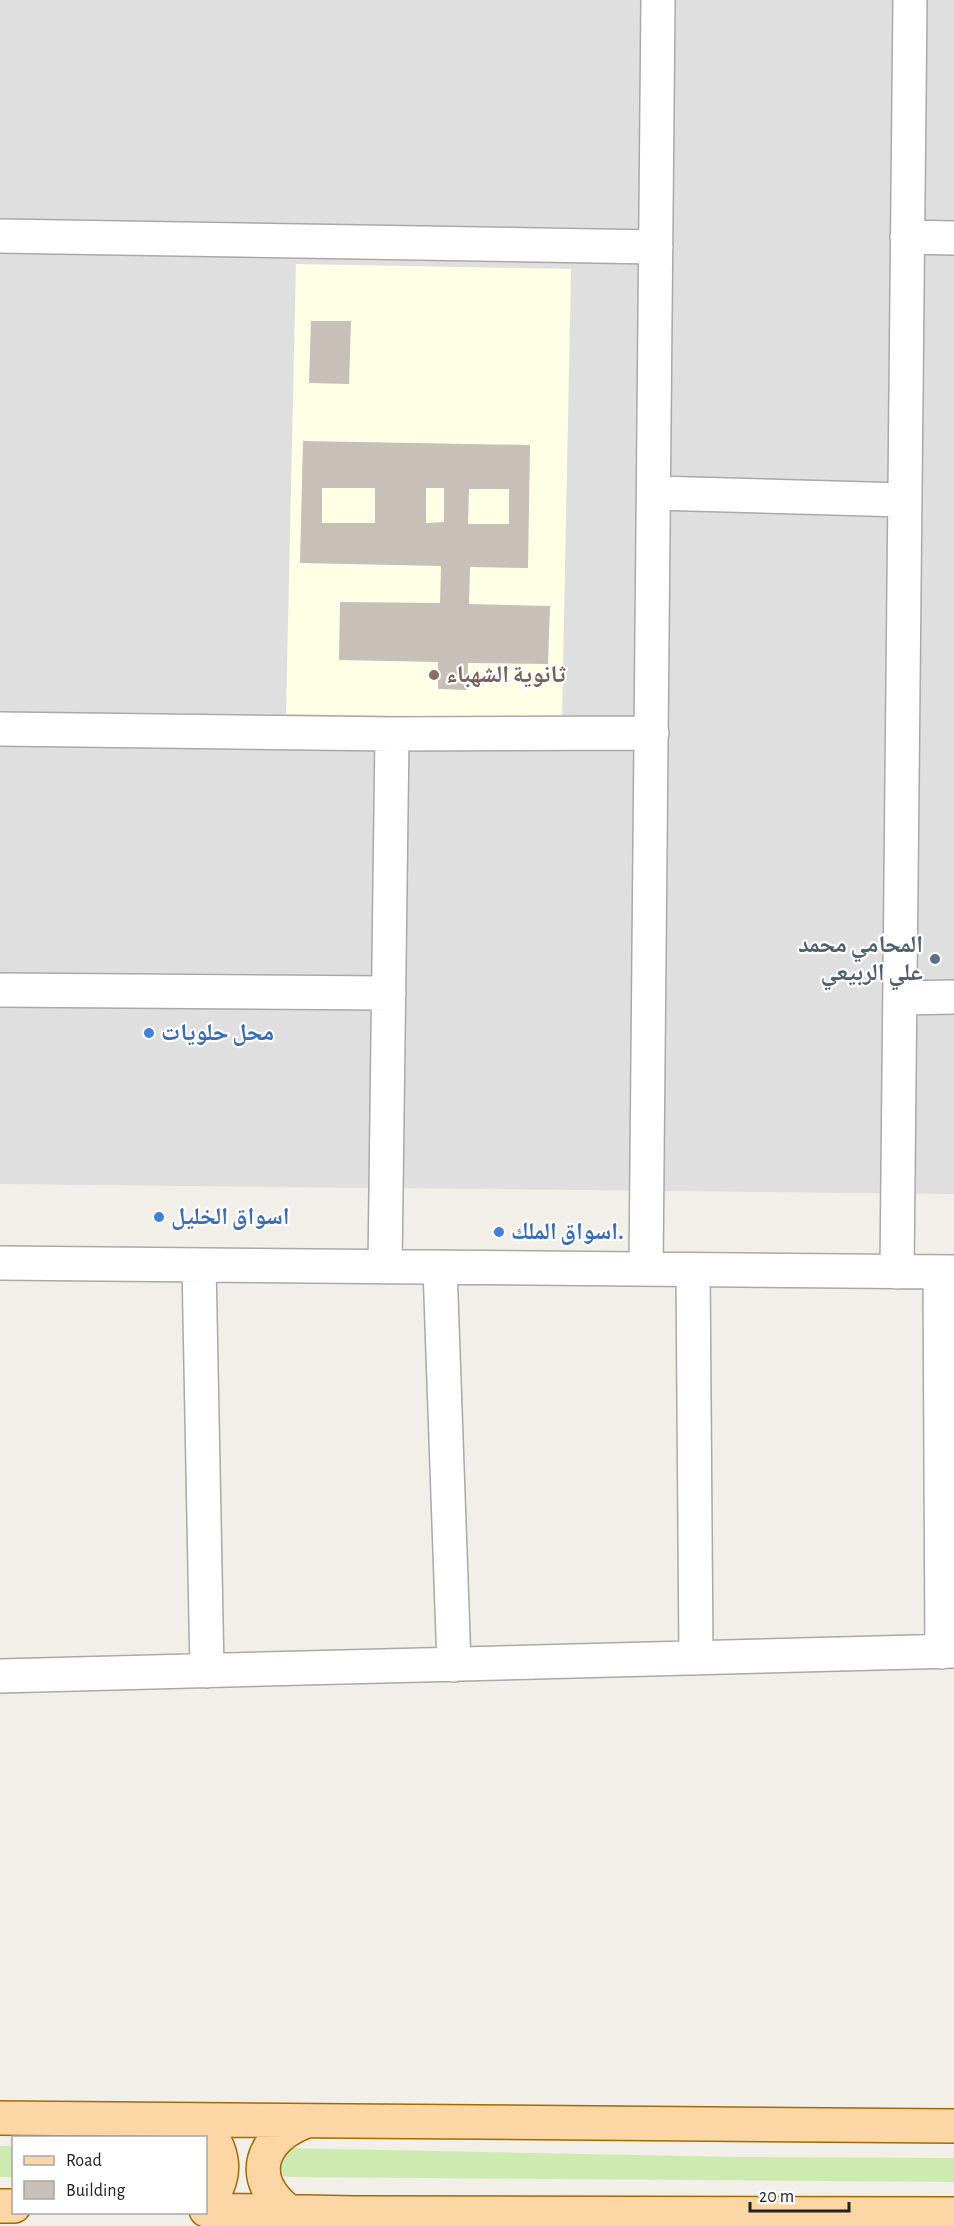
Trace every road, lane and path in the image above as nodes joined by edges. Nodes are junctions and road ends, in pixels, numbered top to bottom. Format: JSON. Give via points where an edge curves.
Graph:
{"nodes":[{"id":1,"x":658,"y":0,"type":"edge"},
{"id":2,"x":910,"y":0,"type":"edge"},
{"id":3,"x":0,"y":236,"type":"edge"},
{"id":4,"x":907,"y":237,"type":"junction"},
{"id":5,"x":954,"y":238,"type":"edge"},
{"id":6,"x":656,"y":247,"type":"junction"},
{"id":7,"x":654,"y":493,"type":"junction"},
{"id":8,"x":904,"y":500,"type":"junction"},
{"id":9,"x":0,"y":729,"type":"edge"},
{"id":10,"x":652,"y":733,"type":"junction"},
{"id":11,"x":392,"y":734,"type":"junction"},
{"id":12,"x":0,"y":990,"type":"edge"},
{"id":13,"x":388,"y":993,"type":"junction"},
{"id":14,"x":954,"y":997,"type":"edge"},
{"id":15,"x":900,"y":998,"type":"junction"},
{"id":16,"x":0,"y":1263,"type":"edge"},
{"id":17,"x":198,"y":1265,"type":"junction"},
{"id":18,"x":385,"y":1267,"type":"junction"},
{"id":19,"x":440,"y":1268,"type":"junction"},
{"id":20,"x":646,"y":1269,"type":"junction"},
{"id":21,"x":693,"y":1270,"type":"junction"},
{"id":22,"x":897,"y":1272,"type":"junction"},
{"id":23,"x":947,"y":1272,"type":"edge"},
{"id":24,"x":948,"y":1652,"type":"edge"},
{"id":25,"x":696,"y":1658,"type":"junction"},
{"id":26,"x":454,"y":1665,"type":"junction"},
{"id":27,"x":207,"y":1671,"type":"junction"},
{"id":28,"x":0,"y":1676,"type":"edge"},
{"id":29,"x":0,"y":2118,"type":"edge"},
{"id":30,"x":196,"y":2120,"type":"junction"},
{"id":31,"x":307,"y":2121,"type":"junction"},
{"id":32,"x":954,"y":2127,"type":"edge"},
{"id":33,"x":207,"y":2201,"type":"edge"},
{"id":34,"x":207,"y":2210,"type":"edge"},
{"id":35,"x":288,"y":2211,"type":"junction"},
{"id":36,"x":954,"y":2214,"type":"edge"},
{"id":37,"x":355,"y":2219,"type":"edge"},
{"id":38,"x":606,"y":2220,"type":"edge"},
{"id":39,"x":872,"y":2220,"type":"edge"}],
"edges":[{"from":1,"to":6,"type":"street"},
{"from":2,"to":4,"type":"street"},
{"from":3,"to":6,"type":"street"},
{"from":4,"to":5,"type":"street"},
{"from":4,"to":8,"type":"street"},
{"from":6,"to":7,"type":"street"},
{"from":7,"to":8,"type":"street"},
{"from":7,"to":10,"type":"street"},
{"from":8,"to":15,"type":"street"},
{"from":9,"to":11,"type":"street"},
{"from":10,"to":11,"type":"street"},
{"from":10,"to":20,"type":"street"},
{"from":11,"to":13,"type":"street"},
{"from":12,"to":13,"type":"street"},
{"from":13,"to":18,"type":"street"},
{"from":14,"to":15,"type":"street"},
{"from":15,"to":22,"type":"street"},
{"from":16,"to":17,"type":"street"},
{"from":17,"to":18,"type":"street"},
{"from":17,"to":27,"type":"street"},
{"from":18,"to":19,"type":"street"},
{"from":19,"to":20,"type":"street"},
{"from":19,"to":26,"type":"street"},
{"from":20,"to":21,"type":"street"},
{"from":21,"to":22,"type":"street"},
{"from":21,"to":25,"type":"street"},
{"from":22,"to":23,"type":"street"},
{"from":23,"to":24,"type":"street"},
{"from":24,"to":25,"type":"street"},
{"from":25,"to":26,"type":"street"},
{"from":26,"to":27,"type":"street"},
{"from":27,"to":28,"type":"street"},
{"from":29,"to":30,"type":"main road"},
{"from":30,"to":31,"type":"main road"},
{"from":30,"to":33,"type":"main road","via":[[217,2142],[221,2157],[217,2187]]},
{"from":31,"to":32,"type":"main road"},
{"from":31,"to":35,"type":"main road","via":[[279,2134],[264,2159],[267,2189],[275,2202]]},
{"from":34,"to":35,"type":"main road"},
{"from":35,"to":37,"type":"main road"},
{"from":36,"to":39,"type":"main road"},
{"from":37,"to":38,"type":"main road"},
{"from":38,"to":39,"type":"main road"}]}
